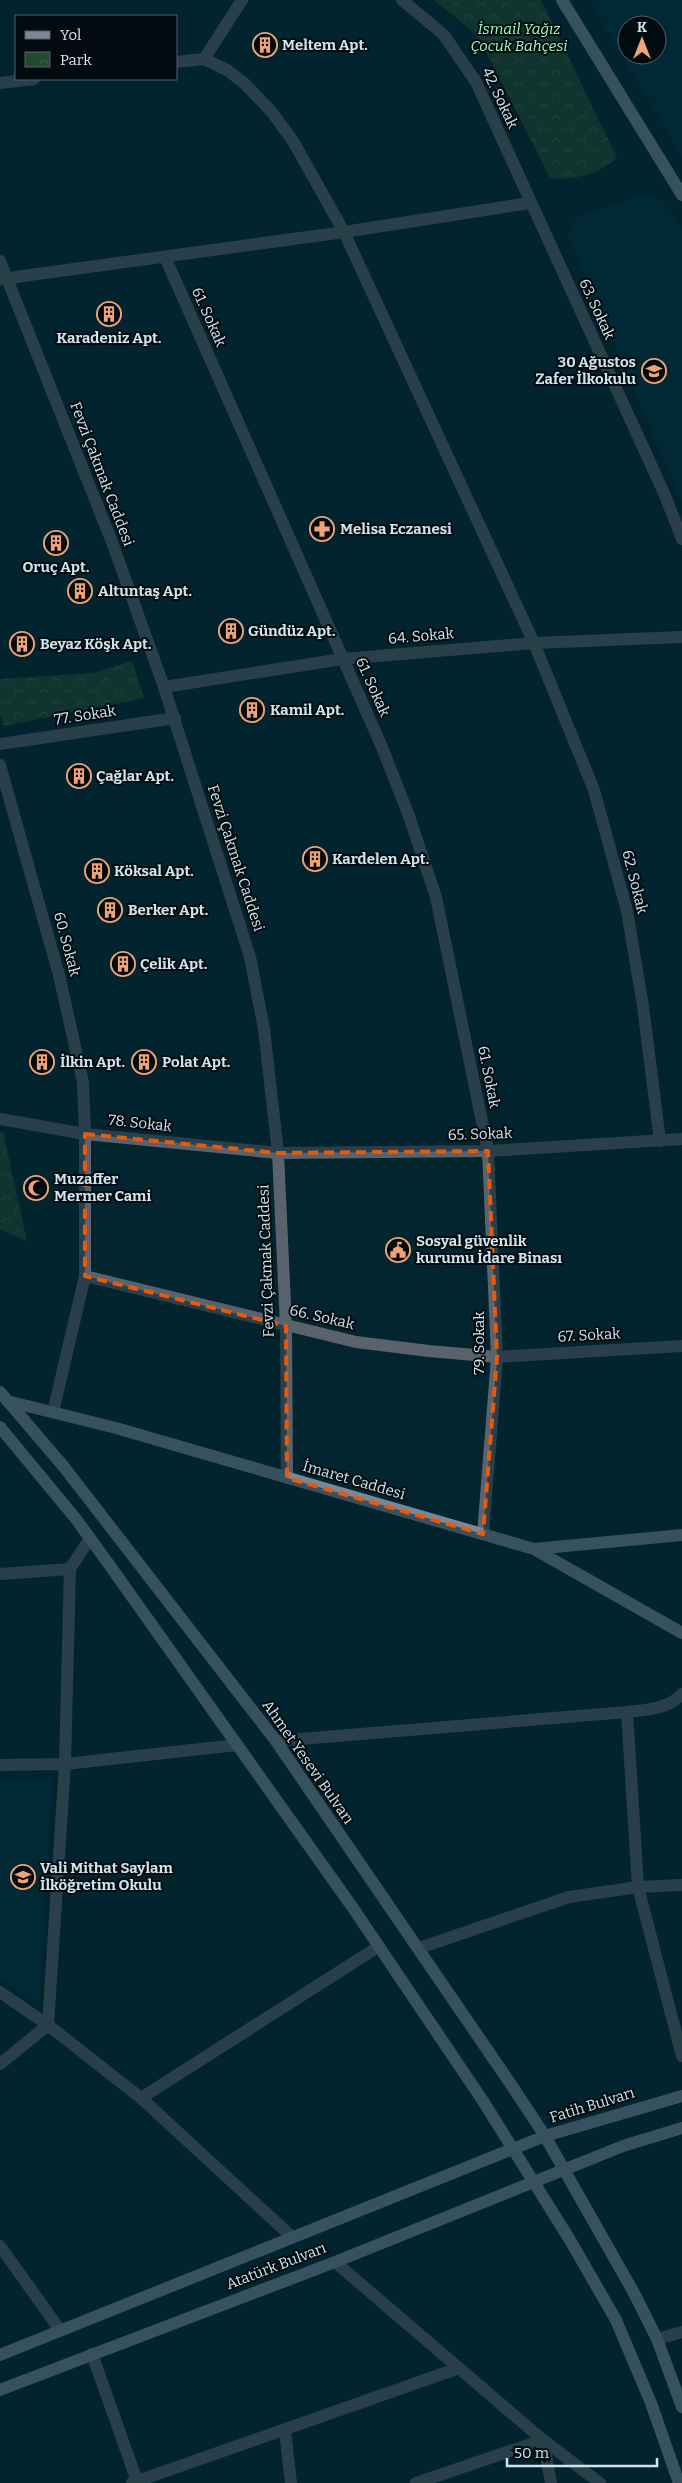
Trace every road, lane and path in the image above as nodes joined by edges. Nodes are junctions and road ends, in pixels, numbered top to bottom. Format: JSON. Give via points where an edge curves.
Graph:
{"nodes":[{"id":1,"x":242,"y":0,"type":"edge"},
{"id":2,"x":402,"y":0,"type":"edge"},
{"id":3,"x":562,"y":0,"type":"edge"},
{"id":4,"x":204,"y":58,"type":"junction"},
{"id":5,"x":178,"y":62,"type":"edge"},
{"id":6,"x":26,"y":80,"type":"edge"},
{"id":7,"x":0,"y":83,"type":"edge"},
{"id":8,"x":682,"y":195,"type":"edge"},
{"id":9,"x":530,"y":203,"type":"junction"},
{"id":10,"x":344,"y":232,"type":"junction"},
{"id":11,"x":165,"y":258,"type":"junction"},
{"id":12,"x":0,"y":261,"type":"edge"},
{"id":13,"x":4,"y":278,"type":"edge"},
{"id":14,"x":682,"y":539,"type":"edge"},
{"id":15,"x":682,"y":637,"type":"edge"},
{"id":16,"x":534,"y":643,"type":"junction"},
{"id":17,"x":342,"y":660,"type":"junction"},
{"id":18,"x":164,"y":687,"type":"junction"},
{"id":19,"x":175,"y":718,"type":"junction"},
{"id":20,"x":0,"y":744,"type":"edge"},
{"id":21,"x":0,"y":765,"type":"edge"},
{"id":22,"x":0,"y":1119,"type":"edge"},
{"id":23,"x":85,"y":1134,"type":"junction"},
{"id":24,"x":682,"y":1139,"type":"edge"},
{"id":25,"x":660,"y":1141,"type":"junction"},
{"id":26,"x":488,"y":1151,"type":"junction"},
{"id":27,"x":278,"y":1153,"type":"junction"},
{"id":28,"x":84,"y":1276,"type":"junction"},
{"id":29,"x":286,"y":1326,"type":"junction"},
{"id":30,"x":682,"y":1346,"type":"edge"},
{"id":31,"x":497,"y":1357,"type":"junction"},
{"id":32,"x":0,"y":1392,"type":"edge"},
{"id":33,"x":5,"y":1401,"type":"edge"},
{"id":34,"x":54,"y":1412,"type":"junction"},
{"id":35,"x":0,"y":1427,"type":"edge"},
{"id":36,"x":287,"y":1478,"type":"junction"},
{"id":37,"x":482,"y":1534,"type":"junction"},
{"id":38,"x":682,"y":1535,"type":"edge"},
{"id":39,"x":90,"y":1538,"type":"junction"},
{"id":40,"x":534,"y":1549,"type":"junction"},
{"id":41,"x":70,"y":1569,"type":"junction"},
{"id":42,"x":0,"y":1574,"type":"edge"},
{"id":43,"x":682,"y":1632,"type":"edge"},
{"id":44,"x":682,"y":1694,"type":"edge"},
{"id":45,"x":627,"y":1712,"type":"junction"},
{"id":46,"x":276,"y":1741,"type":"junction"},
{"id":47,"x":237,"y":1745,"type":"junction"},
{"id":48,"x":65,"y":1764,"type":"junction"},
{"id":49,"x":0,"y":1765,"type":"edge"},
{"id":50,"x":682,"y":1885,"type":"edge"},
{"id":51,"x":638,"y":1887,"type":"junction"},
{"id":52,"x":378,"y":1947,"type":"junction"},
{"id":53,"x":418,"y":1948,"type":"junction"},
{"id":54,"x":0,"y":1992,"type":"edge"},
{"id":55,"x":48,"y":2025,"type":"junction"},
{"id":56,"x":682,"y":2056,"type":"edge"},
{"id":57,"x":0,"y":2064,"type":"edge"},
{"id":58,"x":682,"y":2096,"type":"edge"},
{"id":59,"x":140,"y":2098,"type":"junction"},
{"id":60,"x":682,"y":2128,"type":"edge"},
{"id":61,"x":545,"y":2136,"type":"junction"},
{"id":62,"x":513,"y":2148,"type":"junction"},
{"id":63,"x":563,"y":2170,"type":"junction"},
{"id":64,"x":535,"y":2183,"type":"junction"},
{"id":65,"x":292,"y":2237,"type":"junction"},
{"id":66,"x":0,"y":2246,"type":"edge"},
{"id":67,"x":335,"y":2262,"type":"junction"},
{"id":68,"x":60,"y":2330,"type":"junction"},
{"id":69,"x":682,"y":2332,"type":"edge"},
{"id":70,"x":657,"y":2339,"type":"junction"},
{"id":71,"x":92,"y":2354,"type":"junction"},
{"id":72,"x":0,"y":2355,"type":"edge"},
{"id":73,"x":459,"y":2368,"type":"junction"},
{"id":74,"x":0,"y":2390,"type":"edge"},
{"id":75,"x":682,"y":2407,"type":"edge"},
{"id":76,"x":285,"y":2431,"type":"junction"},
{"id":77,"x":544,"y":2440,"type":"junction"},
{"id":78,"x":135,"y":2482,"type":"edge"},
{"id":79,"x":291,"y":2483,"type":"edge"},
{"id":80,"x":416,"y":2483,"type":"edge"},
{"id":81,"x":551,"y":2483,"type":"edge"},
{"id":82,"x":600,"y":2483,"type":"edge"},
{"id":83,"x":678,"y":2483,"type":"edge"}],
"edges":[{"from":1,"to":4,"type":"street"},
{"from":2,"to":9,"type":"street","name":"42. Sokak","via":[[444,34],[464,62]]},
{"from":3,"to":8,"type":"main road"},
{"from":4,"to":5,"type":"street"},
{"from":4,"to":10,"type":"street","name":"62. Sokak","via":[[227,70],[271,111],[293,141]]},
{"from":6,"to":7,"type":"street"},
{"from":9,"to":10,"type":"street"},
{"from":9,"to":14,"type":"street","name":"63. Sokak","via":[[664,493]]},
{"from":10,"to":11,"type":"street"},
{"from":10,"to":16,"type":"street","name":"62. Sokak"},
{"from":11,"to":13,"type":"street"},
{"from":11,"to":17,"type":"street","name":"61. Sokak"},
{"from":12,"to":13,"type":"street","name":"Fevzi Çakmak Caddesi"},
{"from":13,"to":18,"type":"street","name":"Fevzi Çakmak Caddesi","via":[[112,542]]},
{"from":15,"to":16,"type":"street","name":"64. Sokak"},
{"from":16,"to":17,"type":"street","name":"64. Sokak"},
{"from":16,"to":25,"type":"street","name":"62. Sokak","via":[[594,790],[627,911]]},
{"from":17,"to":18,"type":"street","name":"64. Sokak"},
{"from":17,"to":26,"type":"street","name":"61. Sokak","via":[[382,747],[436,897]]},
{"from":18,"to":19,"type":"street","name":"Fevzi Çakmak Caddesi"},
{"from":19,"to":20,"type":"street","name":"77. Sokak"},
{"from":19,"to":27,"type":"street","name":"Fevzi Çakmak Caddesi","via":[[250,957],[264,1029]]},
{"from":21,"to":23,"type":"street","name":"60. Sokak","via":[[59,975],[83,1082]]},
{"from":22,"to":23,"type":"street","name":"78. Sokak"},
{"from":23,"to":27,"type":"street","name":"78. Sokak"},
{"from":23,"to":28,"type":"street","name":"60. Sokak"},
{"from":24,"to":25,"type":"street","name":"65. Sokak"},
{"from":25,"to":26,"type":"street","name":"65. Sokak"},
{"from":26,"to":27,"type":"street","name":"65. Sokak"},
{"from":26,"to":31,"type":"street","name":"79. Sokak"},
{"from":27,"to":29,"type":"street","name":"Fevzi Çakmak Caddesi"},
{"from":28,"to":29,"type":"street","name":"66. Sokak"},
{"from":28,"to":34,"type":"street","name":"60. Sokak"},
{"from":29,"to":31,"type":"street","name":"66. Sokak","via":[[356,1342]]},
{"from":29,"to":36,"type":"street","name":"Fevzi Çakmak Caddesi"},
{"from":30,"to":31,"type":"street","name":"67. Sokak"},
{"from":31,"to":37,"type":"street","name":"79. Sokak"},
{"from":32,"to":33,"type":"main road","name":"Ahmet Yesevi Bulvarı"},
{"from":33,"to":34,"type":"main road","name":"İmaret Caddesi"},
{"from":33,"to":46,"type":"main road","name":"Ahmet Yesevi Bulvarı","via":[[64,1467]]},
{"from":34,"to":36,"type":"main road","name":"İmaret Caddesi"},
{"from":35,"to":39,"type":"main road"},
{"from":36,"to":37,"type":"main road","name":"İmaret Caddesi"},
{"from":37,"to":40,"type":"main road","name":"İmaret Caddesi"},
{"from":38,"to":40,"type":"main road"},
{"from":39,"to":41,"type":"street"},
{"from":39,"to":47,"type":"main road"},
{"from":40,"to":43,"type":"main road","name":"İmaret Caddesi"},
{"from":41,"to":42,"type":"street"},
{"from":41,"to":48,"type":"street"},
{"from":44,"to":45,"type":"street","via":[[675,1702]]},
{"from":45,"to":46,"type":"street"},
{"from":45,"to":51,"type":"street"},
{"from":46,"to":53,"type":"main road","name":"Ahmet Yesevi Bulvarı"},
{"from":47,"to":48,"type":"street"},
{"from":47,"to":52,"type":"main road"},
{"from":48,"to":49,"type":"street"},
{"from":48,"to":55,"type":"street"},
{"from":50,"to":51,"type":"street"},
{"from":51,"to":53,"type":"street","via":[[569,1897]]},
{"from":51,"to":56,"type":"street"},
{"from":52,"to":59,"type":"street"},
{"from":52,"to":62,"type":"main road"},
{"from":53,"to":61,"type":"main road","name":"Ahmet Yesevi Bulvarı"},
{"from":54,"to":55,"type":"street"},
{"from":55,"to":57,"type":"street"},
{"from":55,"to":59,"type":"street"},
{"from":58,"to":61,"type":"main road","name":"Fatih Bulvarı"},
{"from":59,"to":65,"type":"street"},
{"from":60,"to":63,"type":"main road","via":[[623,2146]]},
{"from":61,"to":62,"type":"main road","name":"Fatih Bulvarı"},
{"from":61,"to":63,"type":"main road","name":"Ahmet Yesevi Bulvarı"},
{"from":62,"to":64,"type":"main road"},
{"from":62,"to":65,"type":"main road","name":"Atatürk Bulvarı"},
{"from":63,"to":64,"type":"main road","name":"Atatürk Bulvarı"},
{"from":63,"to":70,"type":"main road","name":"Ahmet Yesevi Bulvarı","via":[[618,2263]]},
{"from":64,"to":67,"type":"main road","name":"Atatürk Bulvarı"},
{"from":64,"to":83,"type":"main road","via":[[616,2320],[651,2403]]},
{"from":65,"to":68,"type":"main road","name":"Atatürk Bulvarı"},
{"from":66,"to":68,"type":"street"},
{"from":67,"to":71,"type":"main road","name":"Atatürk Bulvarı"},
{"from":67,"to":73,"type":"street"},
{"from":68,"to":72,"type":"main road","name":"Atatürk Bulvarı"},
{"from":69,"to":70,"type":"street"},
{"from":70,"to":75,"type":"main road","name":"Ahmet Yesevi Bulvarı"},
{"from":71,"to":74,"type":"main road","name":"Atatürk Bulvarı"},
{"from":71,"to":78,"type":"street"},
{"from":73,"to":76,"type":"street"},
{"from":73,"to":77,"type":"street"},
{"from":76,"to":78,"type":"street"},
{"from":76,"to":79,"type":"street"},
{"from":77,"to":80,"type":"street"},
{"from":77,"to":81,"type":"street"},
{"from":77,"to":82,"type":"street"}]}
